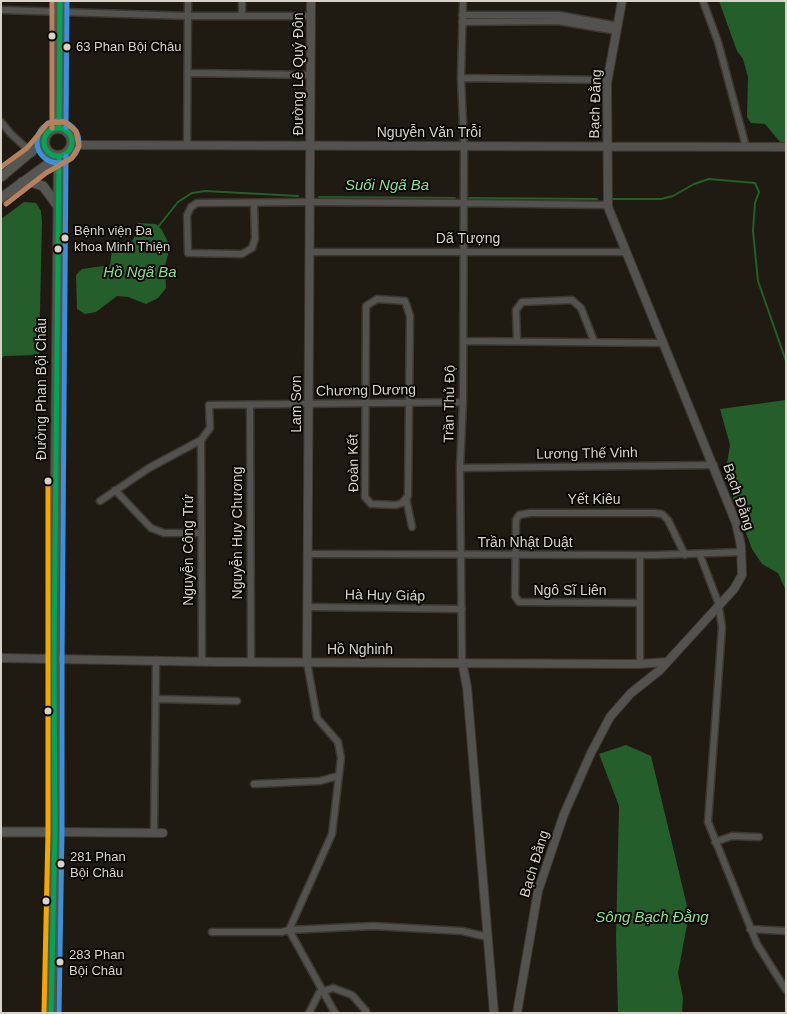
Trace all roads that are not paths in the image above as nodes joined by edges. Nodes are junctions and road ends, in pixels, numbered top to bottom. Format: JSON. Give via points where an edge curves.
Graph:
{"nodes":[{"id":1,"x":60,"y":1,"type":"edge"},
{"id":2,"x":188,"y":1,"type":"edge"},
{"id":3,"x":242,"y":1,"type":"edge"},
{"id":4,"x":311,"y":1,"type":"edge"},
{"id":5,"x":464,"y":1,"type":"edge"},
{"id":6,"x":622,"y":1,"type":"edge"},
{"id":7,"x":703,"y":1,"type":"edge"},
{"id":8,"x":1,"y":10,"type":"edge"},
{"id":9,"x":60,"y":12,"type":"junction"},
{"id":10,"x":188,"y":16,"type":"junction"},
{"id":11,"x":242,"y":16,"type":"junction"},
{"id":12,"x":311,"y":16,"type":"junction"},
{"id":13,"x":462,"y":19,"type":"junction"},
{"id":14,"x":617,"y":28,"type":"junction"},
{"id":15,"x":188,"y":73,"type":"junction"},
{"id":16,"x":310,"y":75,"type":"junction"},
{"id":17,"x":461,"y":78,"type":"junction"},
{"id":18,"x":607,"y":80,"type":"junction"},
{"id":19,"x":1,"y":122,"type":"edge"},
{"id":20,"x":59,"y":128,"type":"junction"},
{"id":21,"x":45,"y":140,"type":"junction"},
{"id":22,"x":72,"y":145,"type":"junction"},
{"id":23,"x":187,"y":146,"type":"junction"},
{"id":24,"x":311,"y":146,"type":"junction"},
{"id":25,"x":464,"y":146,"type":"junction"},
{"id":26,"x":607,"y":146,"type":"junction"},
{"id":27,"x":746,"y":147,"type":"junction"},
{"id":28,"x":786,"y":147,"type":"edge"},
{"id":29,"x":32,"y":153,"type":"junction"},
{"id":30,"x":59,"y":156,"type":"junction"},
{"id":31,"x":1,"y":177,"type":"edge"},
{"id":32,"x":22,"y":182,"type":"junction"},
{"id":33,"x":1,"y":198,"type":"edge"},
{"id":34,"x":311,"y":202,"type":"junction"},
{"id":35,"x":254,"y":203,"type":"junction"},
{"id":36,"x":464,"y":203,"type":"junction"},
{"id":37,"x":608,"y":204,"type":"junction"},
{"id":38,"x":57,"y":205,"type":"junction"},
{"id":39,"x":310,"y":252,"type":"junction"},
{"id":40,"x":464,"y":252,"type":"junction"},
{"id":41,"x":626,"y":252,"type":"junction"},
{"id":42,"x":464,"y":340,"type":"junction"},
{"id":43,"x":516,"y":341,"type":"junction"},
{"id":44,"x":594,"y":341,"type":"junction"},
{"id":45,"x":664,"y":343,"type":"junction"},
{"id":46,"x":463,"y":402,"type":"junction"},
{"id":47,"x":367,"y":403,"type":"junction"},
{"id":48,"x":409,"y":403,"type":"junction"},
{"id":49,"x":309,"y":404,"type":"junction"},
{"id":50,"x":250,"y":405,"type":"junction"},
{"id":51,"x":201,"y":440,"type":"junction"},
{"id":52,"x":714,"y":465,"type":"junction"},
{"id":53,"x":460,"y":468,"type":"junction"},
{"id":54,"x":115,"y":490,"type":"junction"},
{"id":55,"x":406,"y":498,"type":"junction"},
{"id":56,"x":100,"y":501,"type":"dead end"},
{"id":57,"x":412,"y":527,"type":"dead end"},
{"id":58,"x":201,"y":533,"type":"junction"},
{"id":59,"x":742,"y":552,"type":"junction"},
{"id":60,"x":308,"y":554,"type":"junction"},
{"id":61,"x":515,"y":555,"type":"junction"},
{"id":62,"x":640,"y":555,"type":"junction"},
{"id":63,"x":685,"y":555,"type":"junction"},
{"id":64,"x":700,"y":555,"type":"junction"},
{"id":65,"x":461,"y":556,"type":"junction"},
{"id":66,"x":640,"y":603,"type":"junction"},
{"id":67,"x":718,"y":604,"type":"junction"},
{"id":68,"x":308,"y":607,"type":"junction"},
{"id":69,"x":462,"y":609,"type":"junction"},
{"id":70,"x":1,"y":658,"type":"edge"},
{"id":71,"x":54,"y":658,"type":"junction"},
{"id":72,"x":156,"y":660,"type":"junction"},
{"id":73,"x":202,"y":661,"type":"junction"},
{"id":74,"x":251,"y":661,"type":"junction"},
{"id":75,"x":307,"y":662,"type":"junction"},
{"id":76,"x":462,"y":662,"type":"junction"},
{"id":77,"x":667,"y":662,"type":"junction"},
{"id":78,"x":640,"y":664,"type":"junction"},
{"id":79,"x":156,"y":699,"type":"junction"},
{"id":80,"x":237,"y":701,"type":"dead end"},
{"id":81,"x":338,"y":776,"type":"junction"},
{"id":82,"x":254,"y":784,"type":"dead end"},
{"id":83,"x":1,"y":832,"type":"edge"},
{"id":84,"x":55,"y":832,"type":"junction"},
{"id":85,"x":159,"y":833,"type":"joint"},
{"id":86,"x":759,"y":837,"type":"dead end"},
{"id":87,"x":715,"y":842,"type":"junction"},
{"id":88,"x":750,"y":929,"type":"junction"},
{"id":89,"x":289,"y":930,"type":"junction"},
{"id":90,"x":786,"y":931,"type":"edge"},
{"id":91,"x":212,"y":932,"type":"dead end"},
{"id":92,"x":488,"y":938,"type":"junction"},
{"id":93,"x":786,"y":990,"type":"edge"},
{"id":94,"x":322,"y":992,"type":"junction"},
{"id":95,"x":366,"y":1011,"type":"dead end"},
{"id":96,"x":51,"y":1013,"type":"edge"},
{"id":97,"x":309,"y":1013,"type":"edge"},
{"id":98,"x":336,"y":1013,"type":"edge"},
{"id":99,"x":494,"y":1013,"type":"edge"},
{"id":100,"x":517,"y":1013,"type":"edge"}],
"edges":[{"from":1,"to":9,"type":"main road"},
{"from":2,"to":10,"type":"street"},
{"from":3,"to":11,"type":"street"},
{"from":4,"to":12,"type":"street","name":"Đường Lê Quý Đôn"},
{"from":5,"to":13,"type":"street","name":"Trần Thủ Độ"},
{"from":6,"to":14,"type":"street","name":"Bạch Đằng"},
{"from":7,"to":27,"type":"street","via":[[718,42]]},
{"from":8,"to":9,"type":"street"},
{"from":9,"to":10,"type":"street"},
{"from":9,"to":20,"type":"main road"},
{"from":10,"to":11,"type":"street"},
{"from":10,"to":15,"type":"street"},
{"from":11,"to":12,"type":"street"},
{"from":12,"to":16,"type":"street","name":"Đường Lê Quý Đôn"},
{"from":13,"to":14,"type":"street","via":[[559,16]]},
{"from":13,"to":17,"type":"street","name":"Trần Thủ Độ"},
{"from":14,"to":18,"type":"street","name":"Bạch Đằng"},
{"from":15,"to":16,"type":"street"},
{"from":15,"to":23,"type":"street"},
{"from":16,"to":24,"type":"street","name":"Đường Lê Quý Đôn"},
{"from":17,"to":18,"type":"street"},
{"from":17,"to":25,"type":"street","name":"Trần Thủ Độ"},
{"from":18,"to":26,"type":"street","name":"Bạch Đằng"},
{"from":19,"to":29,"type":"street"},
{"from":20,"to":21,"type":"main road","via":[[48,133]]},
{"from":20,"to":22,"type":"main road","via":[[69,134]]},
{"from":21,"to":29,"type":"main road"},
{"from":21,"to":30,"type":"main road","via":[[50,153]]},
{"from":22,"to":23,"type":"street","name":"Nguyễn Văn Trỗi"},
{"from":22,"to":30,"type":"main road","via":[[67,153]]},
{"from":23,"to":24,"type":"street","name":"Nguyễn Văn Trỗi"},
{"from":24,"to":25,"type":"street","name":"Nguyễn Văn Trỗi"},
{"from":24,"to":34,"type":"street","name":"Lam Sơn"},
{"from":25,"to":26,"type":"street","name":"Nguyễn Văn Trỗi"},
{"from":25,"to":36,"type":"street","name":"Trần Thủ Độ"},
{"from":26,"to":27,"type":"street","name":"Nguyễn Văn Trỗi"},
{"from":26,"to":37,"type":"street","name":"Bạch Đằng"},
{"from":27,"to":28,"type":"street","name":"Nguyễn Văn Trỗi"},
{"from":29,"to":31,"type":"main road"},
{"from":30,"to":32,"type":"main road"},
{"from":30,"to":38,"type":"main road","name":"Đường Phan Bội Châu"},
{"from":32,"to":33,"type":"main road"},
{"from":32,"to":38,"type":"main road","via":[[44,186]]},
{"from":34,"to":35,"type":"street"},
{"from":34,"to":36,"type":"street"},
{"from":34,"to":39,"type":"street","name":"Lam Sơn"},
{"from":35,"to":35,"type":"street","via":[[197,203],[191,207],[186,228],[188,253],[242,254],[252,248],[255,239]]},
{"from":36,"to":37,"type":"street"},
{"from":36,"to":40,"type":"street","name":"Trần Thủ Độ"},
{"from":37,"to":41,"type":"street","name":"Bạch Đằng"},
{"from":38,"to":71,"type":"main road","name":"Đường Phan Bội Châu"},
{"from":39,"to":40,"type":"street","name":"Dã Tượng"},
{"from":39,"to":49,"type":"street","name":"Lam Sơn"},
{"from":40,"to":41,"type":"street","name":"Dã Tượng"},
{"from":40,"to":42,"type":"street","name":"Trần Thủ Độ"},
{"from":41,"to":45,"type":"street","name":"Bạch Đằng"},
{"from":42,"to":43,"type":"street"},
{"from":42,"to":46,"type":"street","name":"Trần Thủ Độ"},
{"from":43,"to":44,"type":"street"},
{"from":43,"to":44,"type":"street","via":[[516,310],[522,302],[572,300],[581,308]]},
{"from":44,"to":45,"type":"street"},
{"from":45,"to":52,"type":"street","name":"Bạch Đằng"},
{"from":46,"to":48,"type":"street","name":"Chương Dương"},
{"from":46,"to":53,"type":"street","name":"Trần Thủ Độ"},
{"from":47,"to":48,"type":"street","name":"Chương Dương"},
{"from":47,"to":48,"type":"street","name":"Đoàn Kết","via":[[366,306],[377,299],[405,301],[408,306]]},
{"from":47,"to":49,"type":"street","name":"Chương Dương"},
{"from":47,"to":55,"type":"street","name":"Đoàn Kết","via":[[365,497],[378,506],[396,505]]},
{"from":48,"to":55,"type":"street","name":"Đoàn Kết"},
{"from":49,"to":50,"type":"street","name":"Chương Dương"},
{"from":49,"to":60,"type":"street","name":"Lam Sơn"},
{"from":50,"to":51,"type":"street","name":"Chương Dương","via":[[209,405],[210,428]]},
{"from":50,"to":74,"type":"street","name":"Nguyễn Huy Chương"},
{"from":51,"to":54,"type":"street"},
{"from":51,"to":58,"type":"street","name":"Nguyễn Công Trứ"},
{"from":52,"to":53,"type":"street","name":"Lương Thế Vinh"},
{"from":52,"to":59,"type":"street","name":"Bạch Đằng","via":[[736,523]]},
{"from":53,"to":65,"type":"street","name":"Trần Thủ Độ"},
{"from":54,"to":56,"type":"street"},
{"from":54,"to":58,"type":"street","via":[[151,528],[160,532]]},
{"from":55,"to":57,"type":"street"},
{"from":58,"to":73,"type":"street","name":"Nguyễn Công Trứ"},
{"from":59,"to":64,"type":"street","name":"Trần Nhật Duật"},
{"from":59,"to":67,"type":"street","name":"Bạch Đằng","via":[[741,578]]},
{"from":60,"to":65,"type":"street","name":"Trần Nhật Duật"},
{"from":60,"to":68,"type":"street","name":"Lam Sơn"},
{"from":61,"to":62,"type":"street","name":"Trần Nhật Duật"},
{"from":61,"to":63,"type":"street","name":"Yết Kiêu","via":[[514,526],[519,516],[525,513],[654,512],[668,520]]},
{"from":61,"to":65,"type":"street","name":"Trần Nhật Duật"},
{"from":61,"to":66,"type":"street","name":"Ngô Sĩ Liên","via":[[515,596],[519,602]]},
{"from":62,"to":63,"type":"street","name":"Trần Nhật Duật"},
{"from":62,"to":66,"type":"street"},
{"from":63,"to":64,"type":"street","name":"Trần Nhật Duật"},
{"from":64,"to":67,"type":"street"},
{"from":65,"to":69,"type":"street","name":"Trần Thủ Độ"},
{"from":66,"to":78,"type":"street"},
{"from":67,"to":77,"type":"street","name":"Bạch Đằng"},
{"from":67,"to":87,"type":"street","via":[[722,626],[707,810]]},
{"from":68,"to":69,"type":"street","name":"Hà Huy Giáp"},
{"from":68,"to":75,"type":"street","name":"Lam Sơn"},
{"from":69,"to":76,"type":"street","name":"Trần Thủ Độ"},
{"from":70,"to":71,"type":"street","name":"Hồ Nghinh"},
{"from":71,"to":72,"type":"street","name":"Hồ Nghinh"},
{"from":71,"to":84,"type":"main road","name":"Đường Phan Bội Châu"},
{"from":72,"to":73,"type":"street","name":"Hồ Nghinh"},
{"from":72,"to":79,"type":"street"},
{"from":73,"to":74,"type":"street","name":"Hồ Nghinh"},
{"from":74,"to":75,"type":"street","name":"Hồ Nghinh"},
{"from":75,"to":76,"type":"street","name":"Hồ Nghinh"},
{"from":75,"to":81,"type":"street","via":[[317,718],[340,746],[342,754]]},
{"from":76,"to":78,"type":"street","name":"Hồ Nghinh"},
{"from":76,"to":92,"type":"street","via":[[467,687]]},
{"from":77,"to":78,"type":"street","name":"Hồ Nghinh"},
{"from":77,"to":100,"type":"street","name":"Bạch Đằng","via":[[631,693],[610,717],[564,814],[538,892]]},
{"from":79,"to":80,"type":"street"},
{"from":79,"to":85,"type":"street"},
{"from":81,"to":82,"type":"street","via":[[320,781]]},
{"from":81,"to":89,"type":"street","via":[[332,834]]},
{"from":83,"to":84,"type":"main road"},
{"from":84,"to":85,"type":"street"},
{"from":84,"to":96,"type":"main road","name":"Đường Phan Bội Châu"},
{"from":86,"to":87,"type":"street","via":[[732,836]]},
{"from":87,"to":88,"type":"street"},
{"from":88,"to":90,"type":"street"},
{"from":88,"to":93,"type":"street"},
{"from":89,"to":91,"type":"street"},
{"from":89,"to":92,"type":"street","via":[[372,926],[462,931]]},
{"from":89,"to":94,"type":"street"},
{"from":92,"to":99,"type":"street"},
{"from":94,"to":95,"type":"street","via":[[333,988],[348,992]]},
{"from":94,"to":97,"type":"street"},
{"from":94,"to":98,"type":"street"}]}
